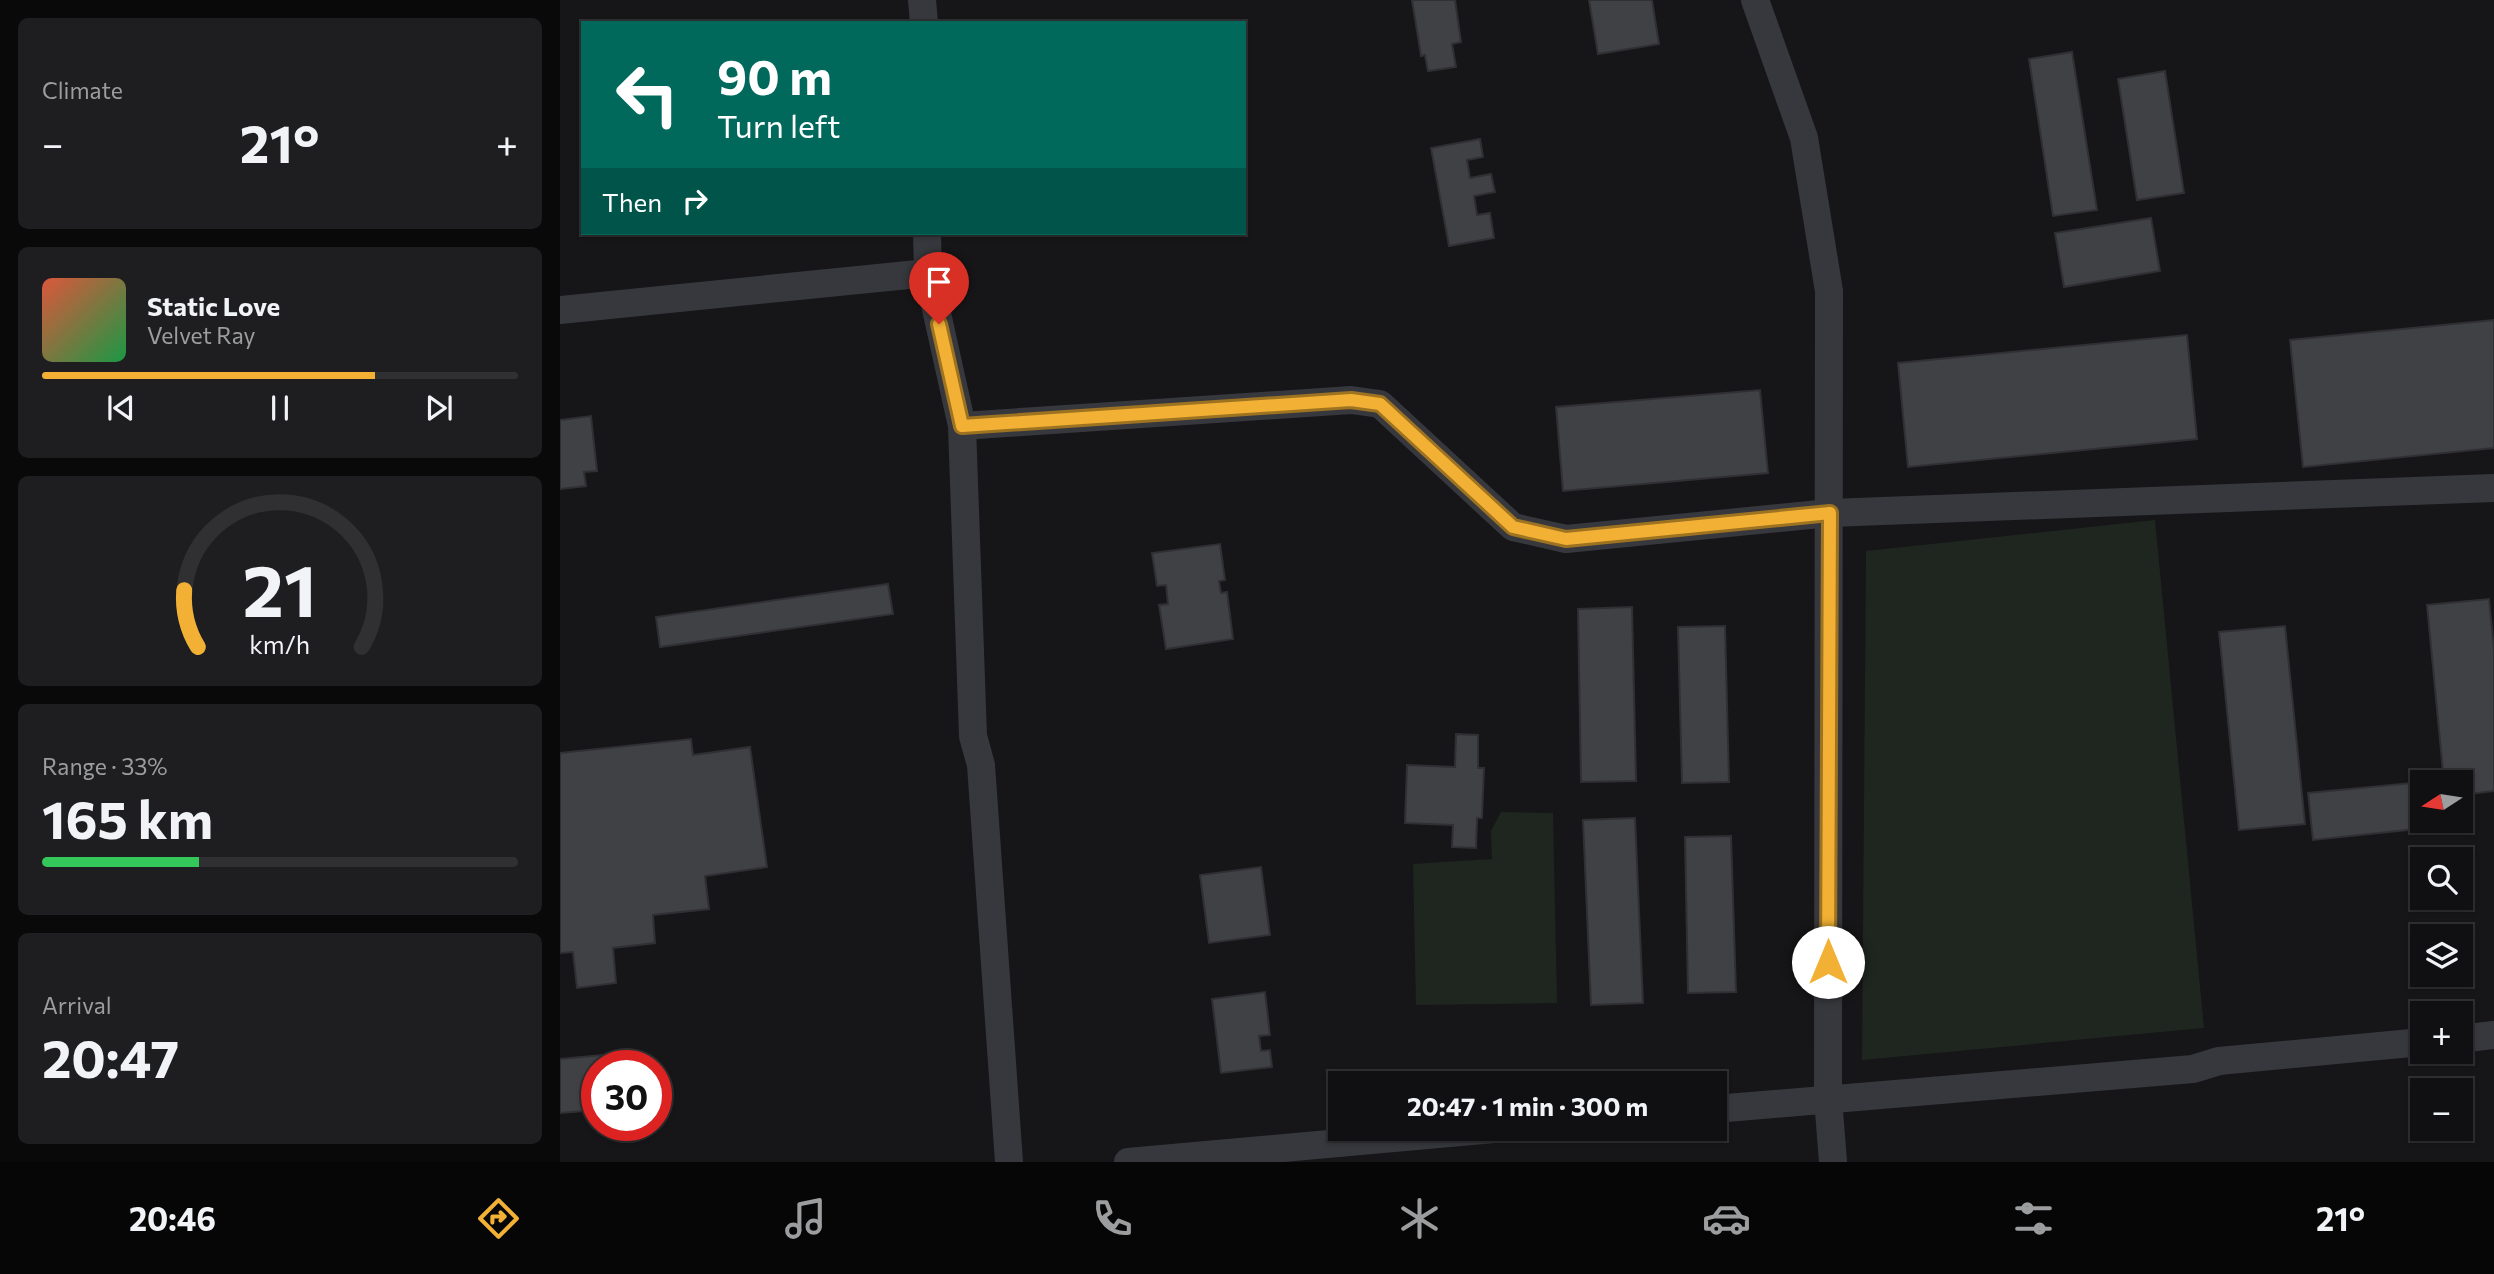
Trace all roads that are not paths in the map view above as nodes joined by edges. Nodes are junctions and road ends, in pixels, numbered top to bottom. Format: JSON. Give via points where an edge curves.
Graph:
{"nodes":[{"id":1,"x":922,"y":0,"type":"edge"},
{"id":2,"x":1755,"y":0,"type":"edge"},
{"id":3,"x":924,"y":21,"type":"edge"},
{"id":4,"x":927,"y":235,"type":"edge"},
{"id":5,"x":928,"y":273,"type":"junction"},
{"id":6,"x":560,"y":310,"type":"edge"},
{"id":7,"x":962,"y":426,"type":"junction"},
{"id":8,"x":2494,"y":488,"type":"edge"},
{"id":9,"x":1830,"y":513,"type":"junction"},
{"id":10,"x":2494,"y":1035,"type":"edge"},
{"id":11,"x":2473,"y":1037,"type":"edge"},
{"id":12,"x":2410,"y":1043,"type":"edge"},
{"id":13,"x":1828,"y":1098,"type":"junction"},
{"id":14,"x":1727,"y":1108,"type":"edge"},
{"id":15,"x":1360,"y":1141,"type":"edge"},
{"id":16,"x":1009,"y":1162,"type":"edge"},
{"id":17,"x":1128,"y":1162,"type":"edge"},
{"id":18,"x":1833,"y":1162,"type":"edge"}],
"edges":[{"from":1,"to":3,"type":"street"},
{"from":2,"to":9,"type":"street","via":[[1804,138],[1829,291]]},
{"from":4,"to":5,"type":"street"},
{"from":5,"to":6,"type":"street"},
{"from":5,"to":7,"type":"street"},
{"from":7,"to":9,"type":"street","via":[[1351,400],[1380,404],[1513,527],[1566,539]]},
{"from":7,"to":16,"type":"street","via":[[973,736],[981,765]]},
{"from":8,"to":9,"type":"street"},
{"from":9,"to":13,"type":"street"},
{"from":10,"to":11,"type":"street"},
{"from":12,"to":13,"type":"street","via":[[2219,1062],[2193,1069]]},
{"from":13,"to":14,"type":"street"},
{"from":13,"to":18,"type":"street"},
{"from":15,"to":17,"type":"street"}]}
